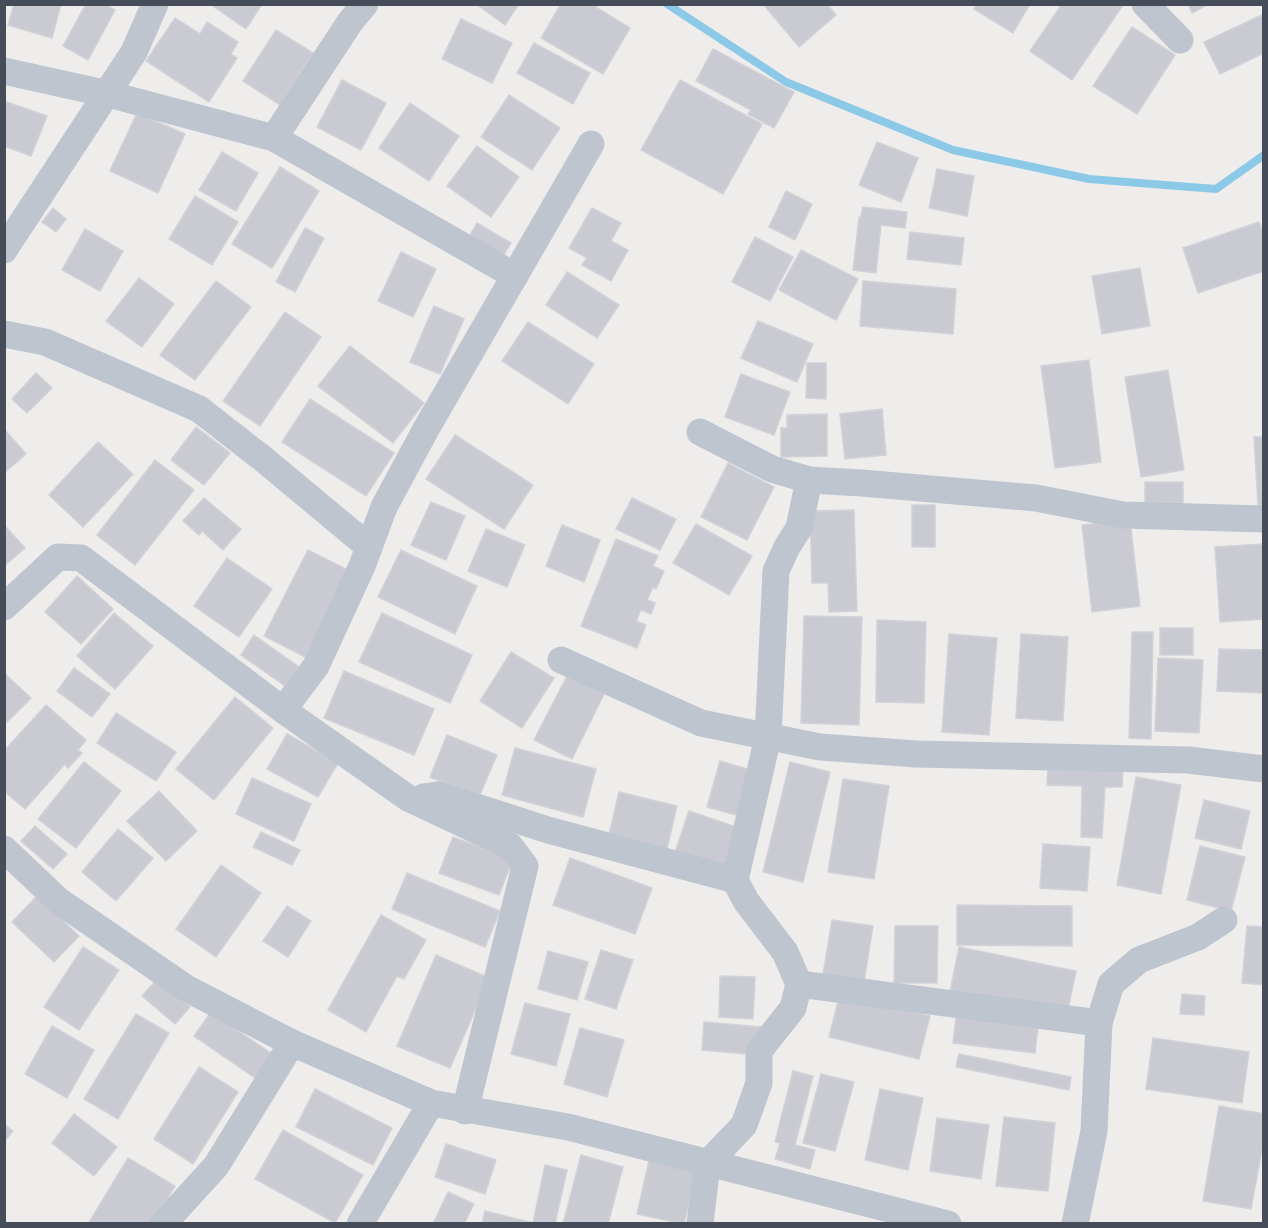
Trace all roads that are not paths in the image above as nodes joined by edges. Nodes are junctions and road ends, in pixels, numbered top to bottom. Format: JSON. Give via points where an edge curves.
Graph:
{"nodes":[{"id":1,"x":155,"y":4,"type":"edge"},
{"id":2,"x":365,"y":4,"type":"edge"},
{"id":3,"x":1145,"y":4,"type":"edge"},
{"id":4,"x":1180,"y":40,"type":"dead end"},
{"id":5,"x":4,"y":71,"type":"edge"},
{"id":6,"x":108,"y":94,"type":"junction"},
{"id":7,"x":274,"y":138,"type":"junction"},
{"id":8,"x":591,"y":144,"type":"dead end"},
{"id":9,"x":4,"y":250,"type":"edge"},
{"id":10,"x":515,"y":276,"type":"junction"},
{"id":11,"x":4,"y":334,"type":"edge"},
{"id":12,"x":700,"y":432,"type":"dead end"},
{"id":13,"x":809,"y":480,"type":"junction"},
{"id":14,"x":1263,"y":519,"type":"edge"},
{"id":15,"x":369,"y":547,"type":"junction"},
{"id":16,"x":4,"y":607,"type":"edge"},
{"id":17,"x":561,"y":660,"type":"dead end"},
{"id":18,"x":283,"y":710,"type":"junction"},
{"id":19,"x":768,"y":737,"type":"junction"},
{"id":20,"x":1263,"y":769,"type":"edge"},
{"id":21,"x":408,"y":798,"type":"junction"},
{"id":22,"x":4,"y":849,"type":"edge"},
{"id":23,"x":735,"y":880,"type":"junction"},
{"id":24,"x":1224,"y":920,"type":"dead end"},
{"id":25,"x":800,"y":984,"type":"junction"},
{"id":26,"x":1099,"y":1023,"type":"junction"},
{"id":27,"x":292,"y":1043,"type":"junction"},
{"id":28,"x":430,"y":1103,"type":"junction"},
{"id":29,"x":465,"y":1111,"type":"junction"},
{"id":30,"x":707,"y":1164,"type":"junction"},
{"id":31,"x":164,"y":1224,"type":"edge"},
{"id":32,"x":360,"y":1224,"type":"edge"},
{"id":33,"x":700,"y":1224,"type":"edge"},
{"id":34,"x":948,"y":1224,"type":"edge"},
{"id":35,"x":1075,"y":1224,"type":"edge"}],
"edges":[{"from":1,"to":6,"type":"street","via":[[134,52]]},
{"from":2,"to":7,"type":"street"},
{"from":3,"to":4,"type":"street"},
{"from":5,"to":6,"type":"street"},
{"from":6,"to":7,"type":"street"},
{"from":6,"to":9,"type":"street"},
{"from":7,"to":10,"type":"street"},
{"from":8,"to":10,"type":"street"},
{"from":10,"to":15,"type":"street","via":[[426,429],[384,507]]},
{"from":11,"to":15,"type":"street","via":[[45,342],[199,409]]},
{"from":12,"to":13,"type":"street","via":[[772,469]]},
{"from":13,"to":14,"type":"street","via":[[1036,498],[1123,515]]},
{"from":13,"to":19,"type":"street","via":[[800,528],[776,572]]},
{"from":15,"to":18,"type":"street","via":[[316,666]]},
{"from":16,"to":18,"type":"street","via":[[58,557],[81,558]]},
{"from":17,"to":19,"type":"street","via":[[701,723]]},
{"from":18,"to":21,"type":"street"},
{"from":19,"to":20,"type":"street","via":[[820,747],[904,753],[1188,760]]},
{"from":19,"to":23,"type":"street"},
{"from":21,"to":23,"type":"street","via":[[439,795],[548,830]]},
{"from":21,"to":29,"type":"street","via":[[510,846],[525,866]]},
{"from":22,"to":27,"type":"street","via":[[59,901],[186,988]]},
{"from":23,"to":25,"type":"street","via":[[785,952]]},
{"from":24,"to":26,"type":"street","via":[[1198,937],[1139,960],[1111,984]]},
{"from":25,"to":26,"type":"street"},
{"from":25,"to":30,"type":"street","via":[[793,1008],[759,1050],[759,1083],[744,1125]]},
{"from":26,"to":35,"type":"street","via":[[1094,1131]]},
{"from":27,"to":28,"type":"street"},
{"from":27,"to":31,"type":"street","via":[[216,1166]]},
{"from":28,"to":29,"type":"street"},
{"from":28,"to":32,"type":"street"},
{"from":29,"to":30,"type":"street","via":[[568,1127]]},
{"from":30,"to":33,"type":"street"},
{"from":30,"to":34,"type":"street"}]}
